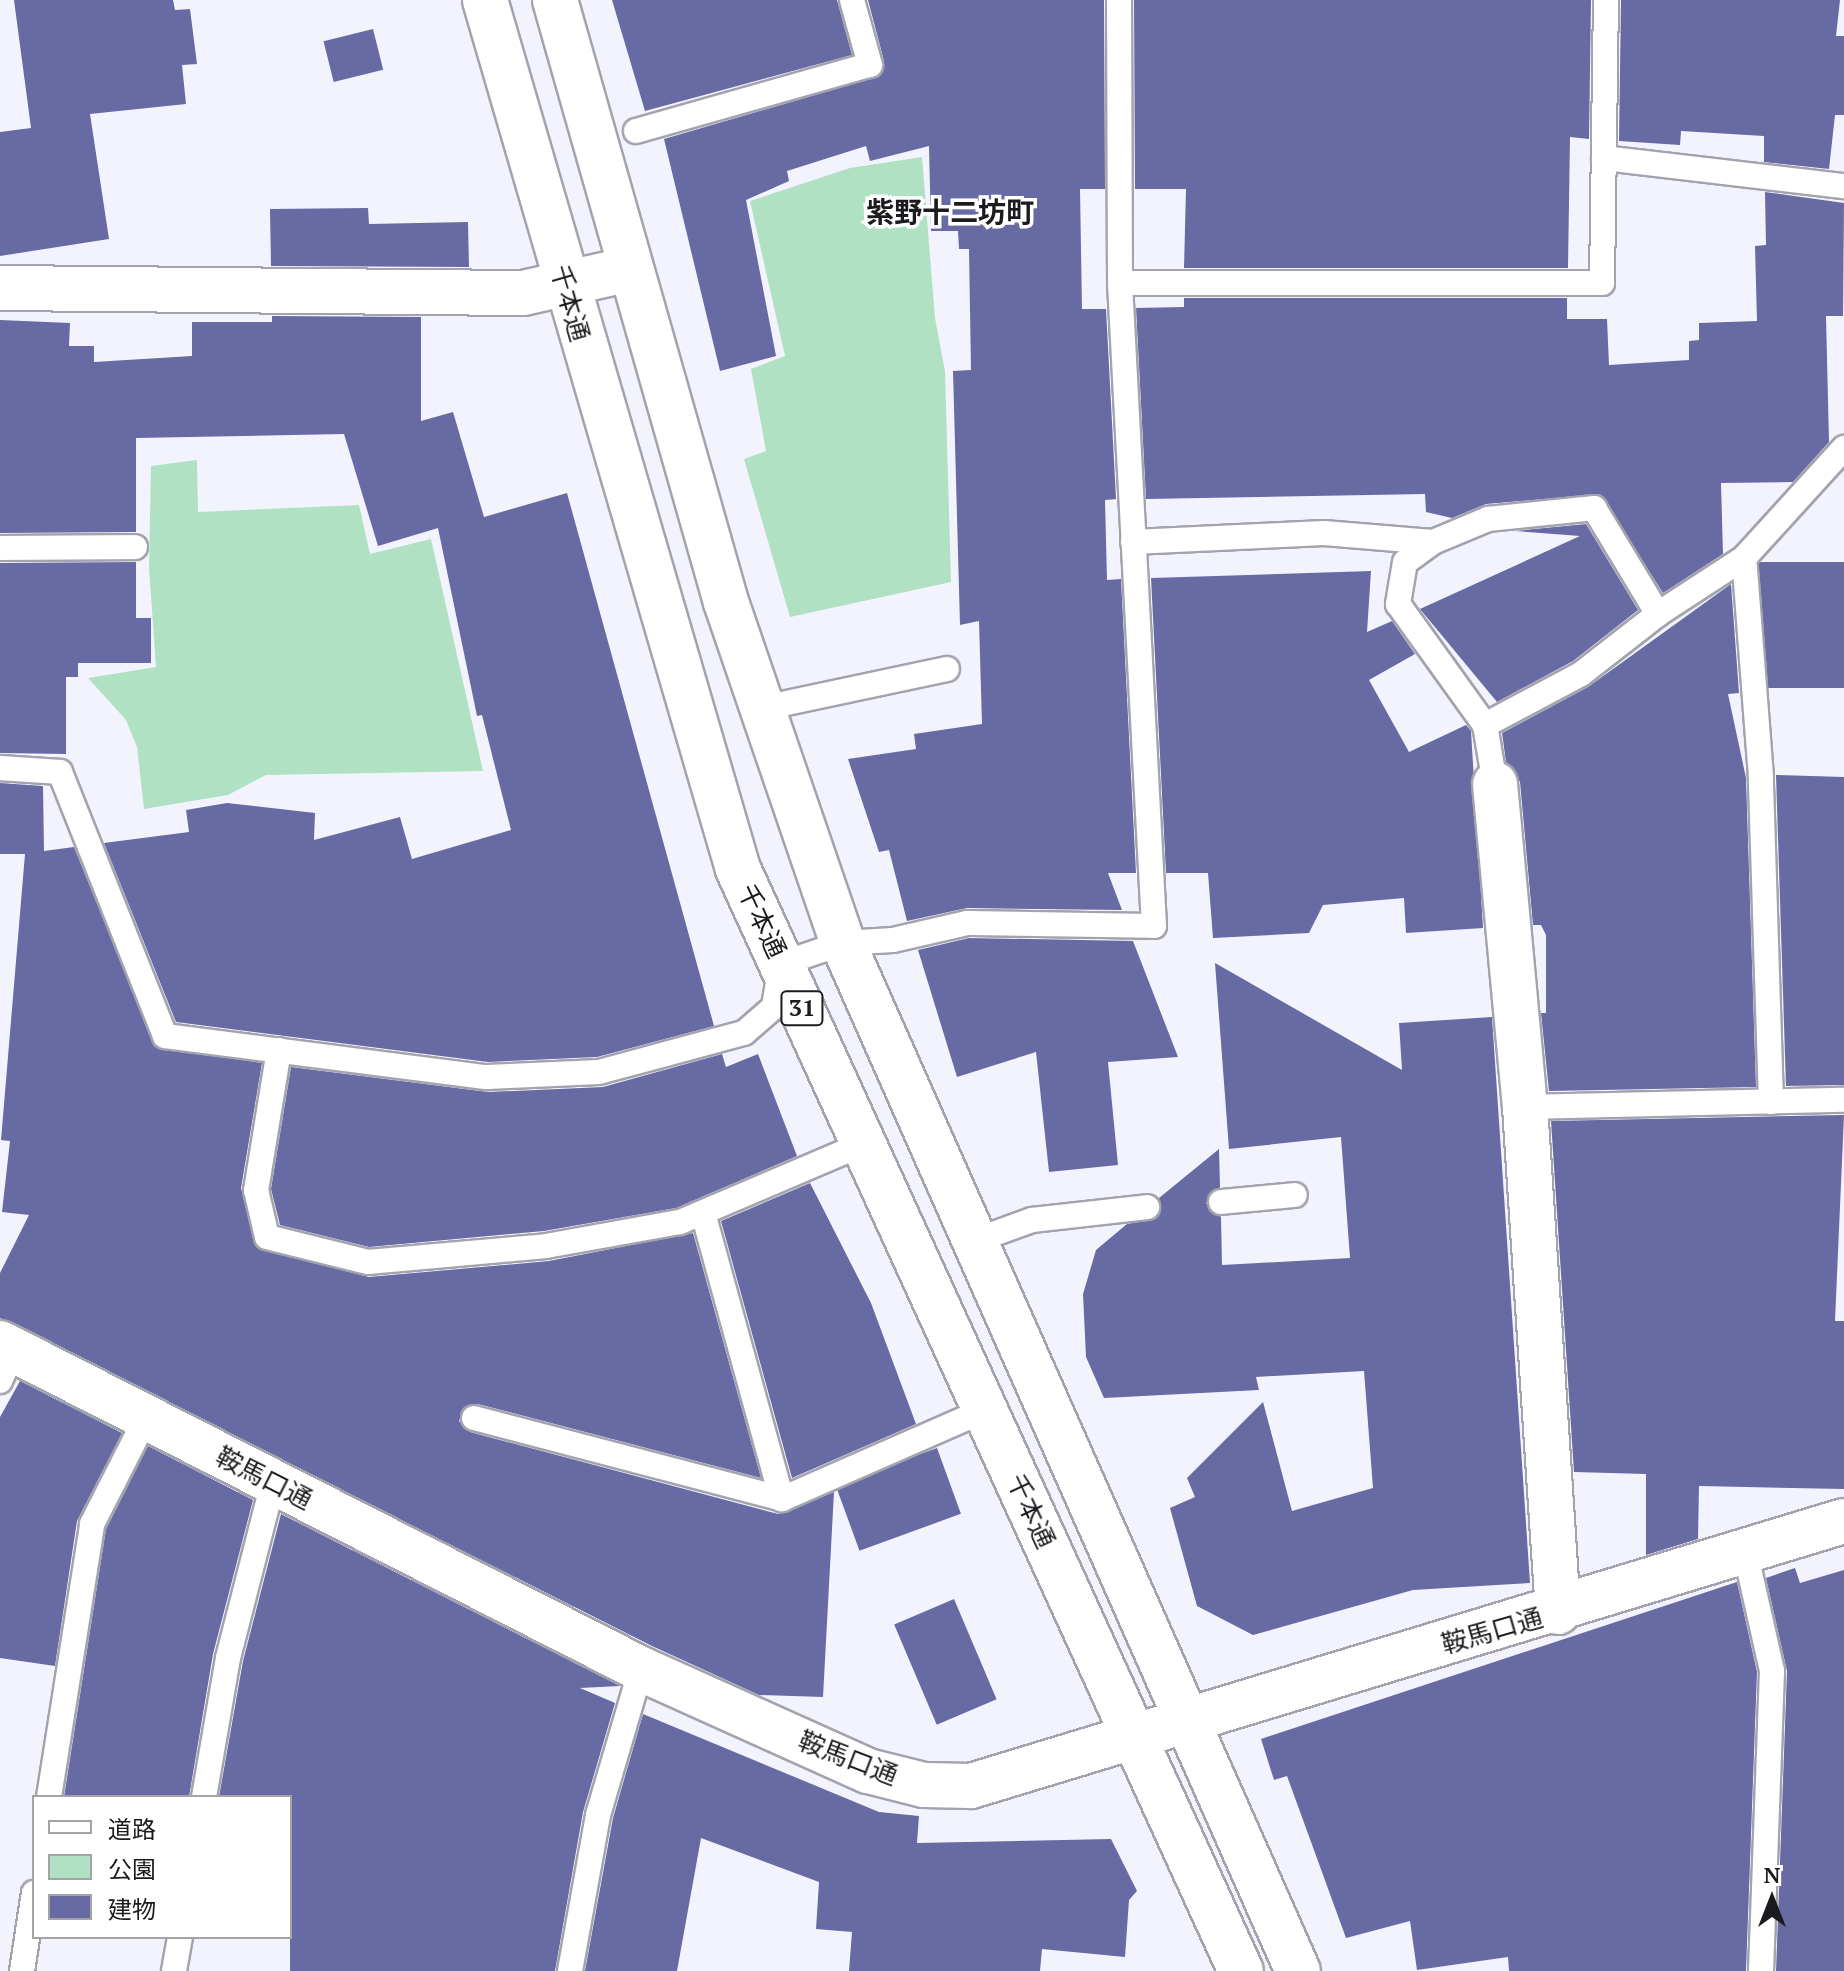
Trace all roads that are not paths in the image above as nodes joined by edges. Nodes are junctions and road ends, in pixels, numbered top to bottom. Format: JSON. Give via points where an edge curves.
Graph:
{"nodes":[{"id":1,"x":485,"y":0,"type":"edge"},
{"id":2,"x":555,"y":0,"type":"edge"},
{"id":3,"x":852,"y":0,"type":"edge"},
{"id":4,"x":1119,"y":0,"type":"edge"},
{"id":5,"x":1606,"y":0,"type":"edge"},
{"id":6,"x":636,"y":131,"type":"dead end"},
{"id":7,"x":1604,"y":158,"type":"junction"},
{"id":8,"x":1844,"y":186,"type":"edge"},
{"id":9,"x":630,"y":269,"type":"junction"},
{"id":10,"x":1120,"y":283,"type":"junction"},
{"id":11,"x":564,"y":286,"type":"junction"},
{"id":12,"x":0,"y":288,"type":"edge"},
{"id":13,"x":1844,"y":448,"type":"edge"},
{"id":14,"x":1133,"y":542,"type":"junction"},
{"id":15,"x":1433,"y":542,"type":"junction"},
{"id":16,"x":135,"y":547,"type":"dead end"},
{"id":17,"x":0,"y":548,"type":"edge"},
{"id":18,"x":1744,"y":558,"type":"junction"},
{"id":19,"x":1658,"y":614,"type":"junction"},
{"id":20,"x":947,"y":669,"type":"dead end"},
{"id":21,"x":763,"y":708,"type":"junction"},
{"id":22,"x":1485,"y":725,"type":"junction"},
{"id":23,"x":0,"y":768,"type":"edge"},
{"id":24,"x":1495,"y":784,"type":"joint"},
{"id":25,"x":843,"y":943,"type":"junction"},
{"id":26,"x":781,"y":964,"type":"junction"},
{"id":27,"x":279,"y":1050,"type":"junction"},
{"id":28,"x":1844,"y":1100,"type":"edge"},
{"id":29,"x":1771,"y":1102,"type":"junction"},
{"id":30,"x":1525,"y":1107,"type":"junction"},
{"id":31,"x":863,"y":1144,"type":"junction"},
{"id":32,"x":1295,"y":1195,"type":"dead end"},
{"id":33,"x":1221,"y":1202,"type":"dead end"},
{"id":34,"x":1147,"y":1207,"type":"dead end"},
{"id":35,"x":703,"y":1213,"type":"junction"},
{"id":36,"x":974,"y":1241,"type":"junction"},
{"id":37,"x":5,"y":1358,"type":"edge"},
{"id":38,"x":985,"y":1410,"type":"junction"},
{"id":39,"x":146,"y":1418,"type":"junction"},
{"id":40,"x":474,"y":1418,"type":"dead end"},
{"id":41,"x":273,"y":1483,"type":"junction"},
{"id":42,"x":782,"y":1499,"type":"junction"},
{"id":43,"x":1839,"y":1527,"type":"edge"},
{"id":44,"x":1745,"y":1551,"type":"junction"},
{"id":45,"x":1558,"y":1612,"type":"junction"},
{"id":46,"x":641,"y":1669,"type":"junction"},
{"id":47,"x":1184,"y":1720,"type":"junction"},
{"id":48,"x":1133,"y":1735,"type":"junction"},
{"id":49,"x":49,"y":1795,"type":"edge"},
{"id":50,"x":204,"y":1795,"type":"edge"},
{"id":51,"x":32,"y":1906,"type":"edge"},
{"id":52,"x":180,"y":1939,"type":"edge"},
{"id":53,"x":22,"y":1971,"type":"edge"},
{"id":54,"x":174,"y":1971,"type":"edge"},
{"id":55,"x":570,"y":1971,"type":"edge"},
{"id":56,"x":1241,"y":1971,"type":"edge"},
{"id":57,"x":1298,"y":1971,"type":"edge"},
{"id":58,"x":1761,"y":1971,"type":"edge"}],
"edges":[{"from":1,"to":11,"type":"main road","name":"千本通","number":"31"},
{"from":2,"to":9,"type":"main road","number":"31"},
{"from":3,"to":6,"type":"lane","via":[[870,65]]},
{"from":4,"to":10,"type":"lane"},
{"from":5,"to":7,"type":"lane"},
{"from":7,"to":8,"type":"lane"},
{"from":7,"to":10,"type":"lane","via":[[1602,283]]},
{"from":9,"to":11,"type":"main road"},
{"from":9,"to":21,"type":"main road","number":"31"},
{"from":10,"to":14,"type":"lane"},
{"from":11,"to":12,"type":"main road","via":[[523,293]]},
{"from":11,"to":26,"type":"main road","name":"千本通","number":"31","via":[[738,869]]},
{"from":13,"to":18,"type":"lane"},
{"from":14,"to":15,"type":"lane","via":[[1324,533]]},
{"from":14,"to":25,"type":"lane","via":[[1154,926],[967,923],[893,940]]},
{"from":15,"to":19,"type":"lane","via":[[1488,519],[1594,508]]},
{"from":15,"to":22,"type":"lane","via":[[1405,562],[1398,604]]},
{"from":16,"to":17,"type":"lane"},
{"from":18,"to":19,"type":"lane"},
{"from":18,"to":29,"type":"lane","via":[[1761,777]]},
{"from":19,"to":22,"type":"lane","via":[[1581,674]]},
{"from":20,"to":21,"type":"lane"},
{"from":21,"to":25,"type":"main road","number":"31"},
{"from":22,"to":24,"type":"lane"},
{"from":23,"to":27,"type":"lane","via":[[60,772],[165,1036]]},
{"from":24,"to":30,"type":"main road"},
{"from":25,"to":26,"type":"lane"},
{"from":25,"to":36,"type":"main road","number":"31"},
{"from":26,"to":27,"type":"lane","via":[[774,1007],[744,1033],[599,1072],[487,1077]]},
{"from":26,"to":31,"type":"main road","name":"千本通","number":"31"},
{"from":27,"to":35,"type":"lane","via":[[256,1190],[267,1237],[368,1262],[546,1246]]},
{"from":28,"to":29,"type":"lane"},
{"from":29,"to":30,"type":"lane"},
{"from":30,"to":45,"type":"main road"},
{"from":31,"to":35,"type":"lane"},
{"from":31,"to":38,"type":"main road","name":"千本通","number":"31"},
{"from":32,"to":33,"type":"lane"},
{"from":34,"to":36,"type":"lane","via":[[1032,1220]]},
{"from":35,"to":42,"type":"lane"},
{"from":36,"to":47,"type":"main road","number":"31"},
{"from":37,"to":39,"type":"main road","name":"鞍馬口通"},
{"from":38,"to":42,"type":"lane"},
{"from":38,"to":48,"type":"main road","name":"千本通","number":"31"},
{"from":39,"to":41,"type":"main road","name":"鞍馬口通"},
{"from":39,"to":49,"type":"lane","via":[[92,1524]]},
{"from":40,"to":42,"type":"lane"},
{"from":41,"to":46,"type":"main road","name":"鞍馬口通"},
{"from":41,"to":50,"type":"lane","via":[[228,1658]]},
{"from":43,"to":44,"type":"main road","name":"鞍馬口通"},
{"from":44,"to":45,"type":"main road","name":"鞍馬口通"},
{"from":44,"to":58,"type":"lane","via":[[1772,1671]]},
{"from":45,"to":47,"type":"main road","name":"鞍馬口通"},
{"from":46,"to":48,"type":"main road","name":"鞍馬口通","via":[[868,1771],[924,1785],[971,1786]]},
{"from":46,"to":55,"type":"lane","via":[[598,1815]]},
{"from":47,"to":48,"type":"main road","name":"鞍馬口通"},
{"from":47,"to":57,"type":"main road","number":"31"},
{"from":48,"to":56,"type":"main road","name":"千本通","number":"31"},
{"from":51,"to":53,"type":"lane"},
{"from":52,"to":54,"type":"lane"}]}
